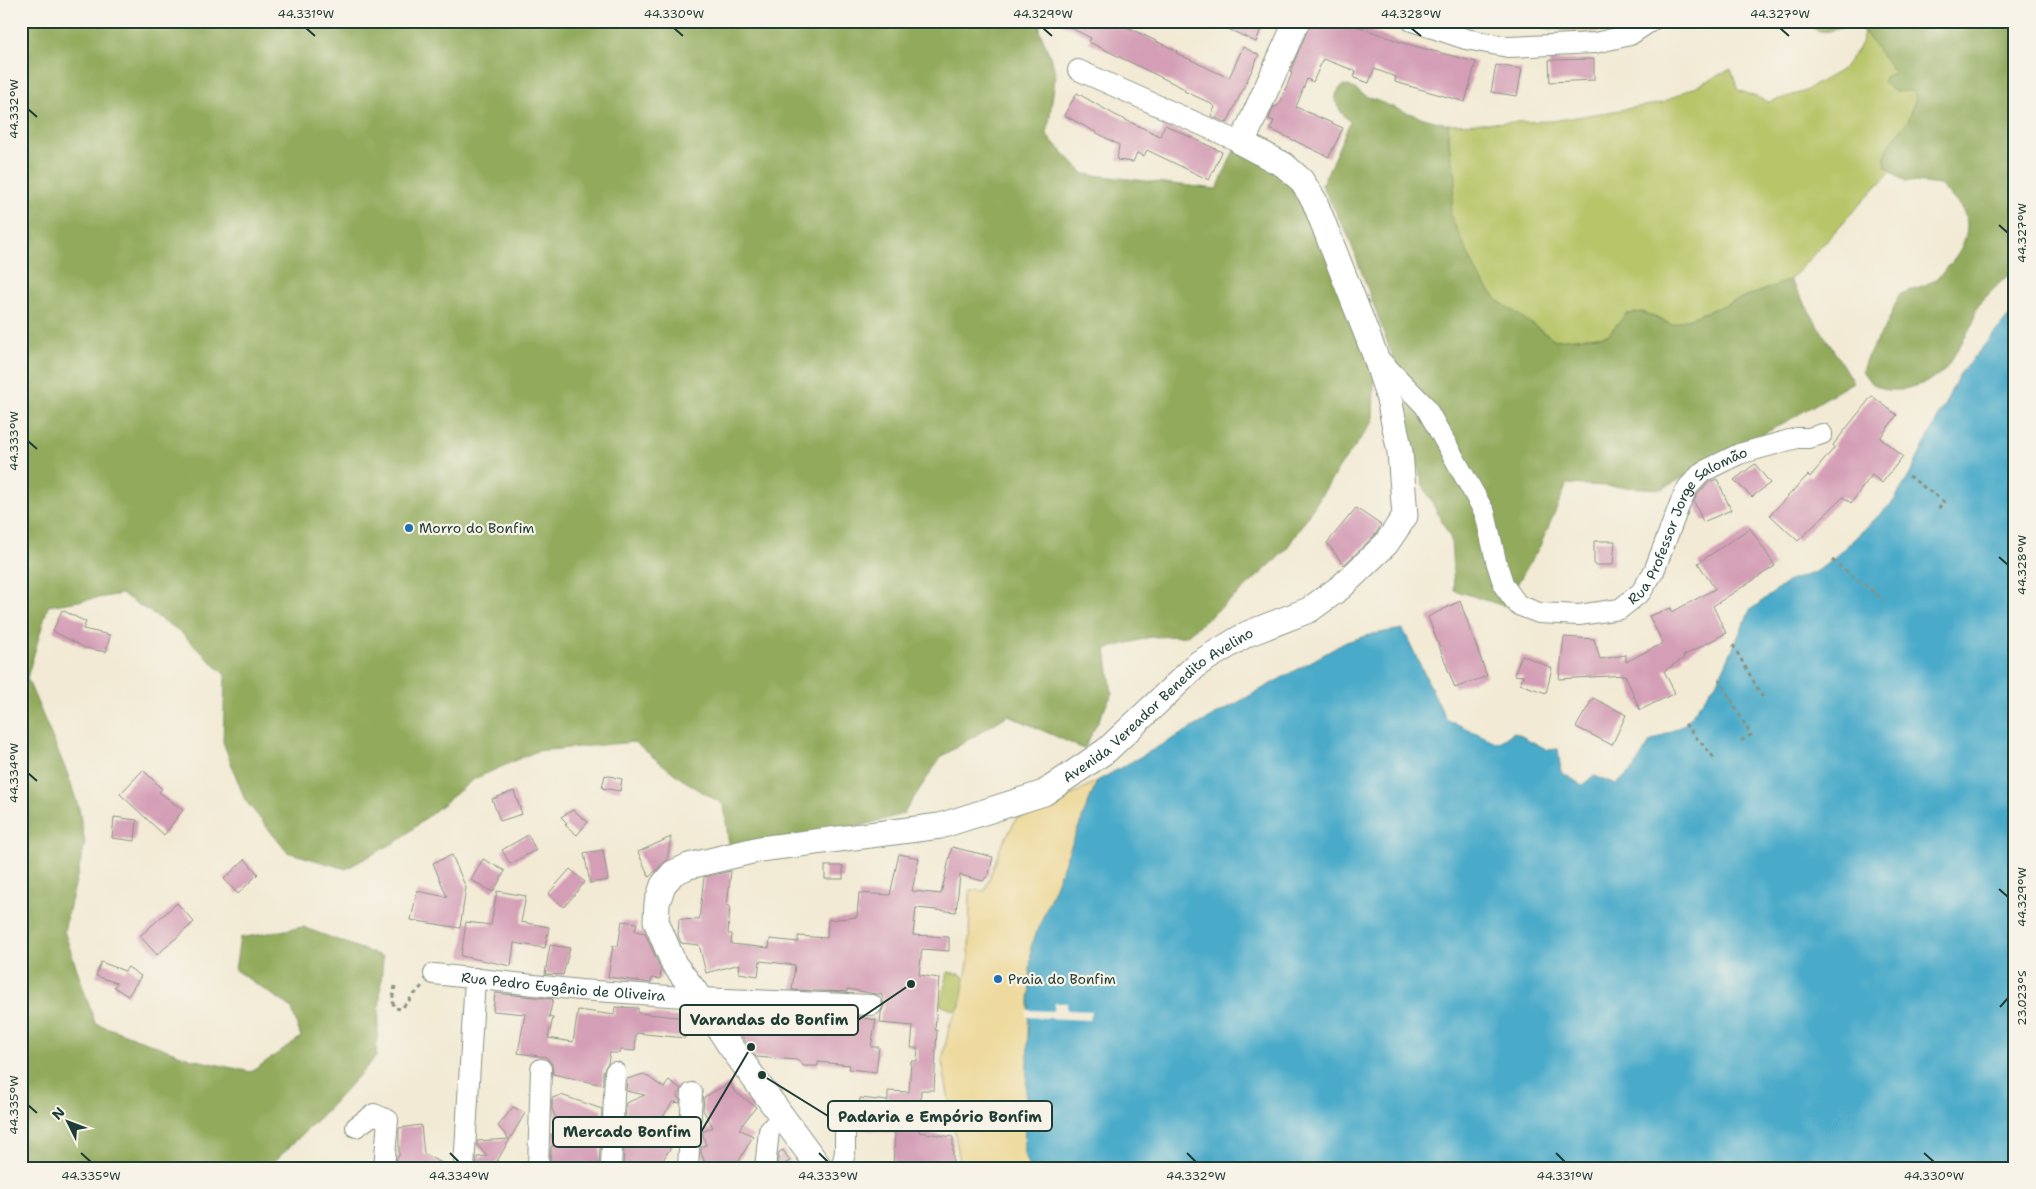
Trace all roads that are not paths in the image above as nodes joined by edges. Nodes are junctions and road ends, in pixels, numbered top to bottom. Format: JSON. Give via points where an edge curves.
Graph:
{"nodes":[{"id":1,"x":1297,"y":21,"type":"edge"},
{"id":2,"x":1412,"y":21,"type":"edge"},
{"id":3,"x":1651,"y":21,"type":"edge"},
{"id":4,"x":1078,"y":70,"type":"dead end"},
{"id":5,"x":1242,"y":143,"type":"junction"},
{"id":6,"x":1375,"y":355,"type":"junction"},
{"id":7,"x":1822,"y":434,"type":"dead end"},
{"id":8,"x":434,"y":974,"type":"road end"},
{"id":9,"x":475,"y":978,"type":"junction"},
{"id":10,"x":698,"y":998,"type":"junction"},
{"id":11,"x":872,"y":1005,"type":"dead end"},
{"id":12,"x":542,"y":1069,"type":"dead end"},
{"id":13,"x":615,"y":1072,"type":"dead end"},
{"id":14,"x":692,"y":1093,"type":"dead end"},
{"id":15,"x":845,"y":1114,"type":"dead end"},
{"id":16,"x":782,"y":1116,"type":"junction"},
{"id":17,"x":356,"y":1127,"type":"dead end"},
{"id":18,"x":384,"y":1168,"type":"edge"},
{"id":19,"x":464,"y":1168,"type":"edge"},
{"id":20,"x":538,"y":1168,"type":"edge"},
{"id":21,"x":611,"y":1168,"type":"edge"},
{"id":22,"x":688,"y":1168,"type":"edge"},
{"id":23,"x":765,"y":1168,"type":"edge"},
{"id":24,"x":820,"y":1168,"type":"edge"},
{"id":25,"x":841,"y":1168,"type":"edge"}],
"edges":[{"from":1,"to":5,"type":"main road"},
{"from":2,"to":3,"type":"street","via":[[1466,39],[1508,47],[1595,44],[1630,35]]},
{"from":4,"to":5,"type":"street"},
{"from":5,"to":6,"type":"main road","name":"Avenida Vereador Benedito Avelino","via":[[1284,165],[1310,193]]},
{"from":6,"to":7,"type":"street","name":"Rua Professor Jorge Salomão","via":[[1425,406],[1485,513],[1504,586],[1518,605],[1539,613],[1579,615],[1620,609],[1642,592],[1654,571],[1680,501],[1702,472],[1739,454]]},
{"from":6,"to":10,"type":"main road","name":"Avenida Vereador Benedito Avelino","via":[[1389,399],[1400,452],[1405,516],[1386,544],[1342,587],[1309,610],[1247,634],[1199,663],[1107,750],[1044,793],[940,826],[760,849],[689,866],[674,873],[663,885],[656,920],[674,964]]},
{"from":8,"to":9,"type":"street","name":"Rua Pedro Eugênio de Oliveira"},
{"from":9,"to":10,"type":"street","name":"Rua Pedro Eugênio de Oliveira","via":[[580,990]]},
{"from":9,"to":19,"type":"street"},
{"from":10,"to":11,"type":"street","name":"Rua Pedro Eugênio de Oliveira"},
{"from":10,"to":16,"type":"main road","name":"Avenida Vereador Benedito Avelino"},
{"from":12,"to":20,"type":"street"},
{"from":13,"to":21,"type":"street"},
{"from":14,"to":22,"type":"street"},
{"from":15,"to":25,"type":"street","via":[[845,1153]]},
{"from":16,"to":23,"type":"street","via":[[769,1131]]},
{"from":16,"to":24,"type":"main road","name":"Avenida Vereador Benedito Avelino"},
{"from":17,"to":18,"type":"street","via":[[374,1114],[388,1120]]}]}
